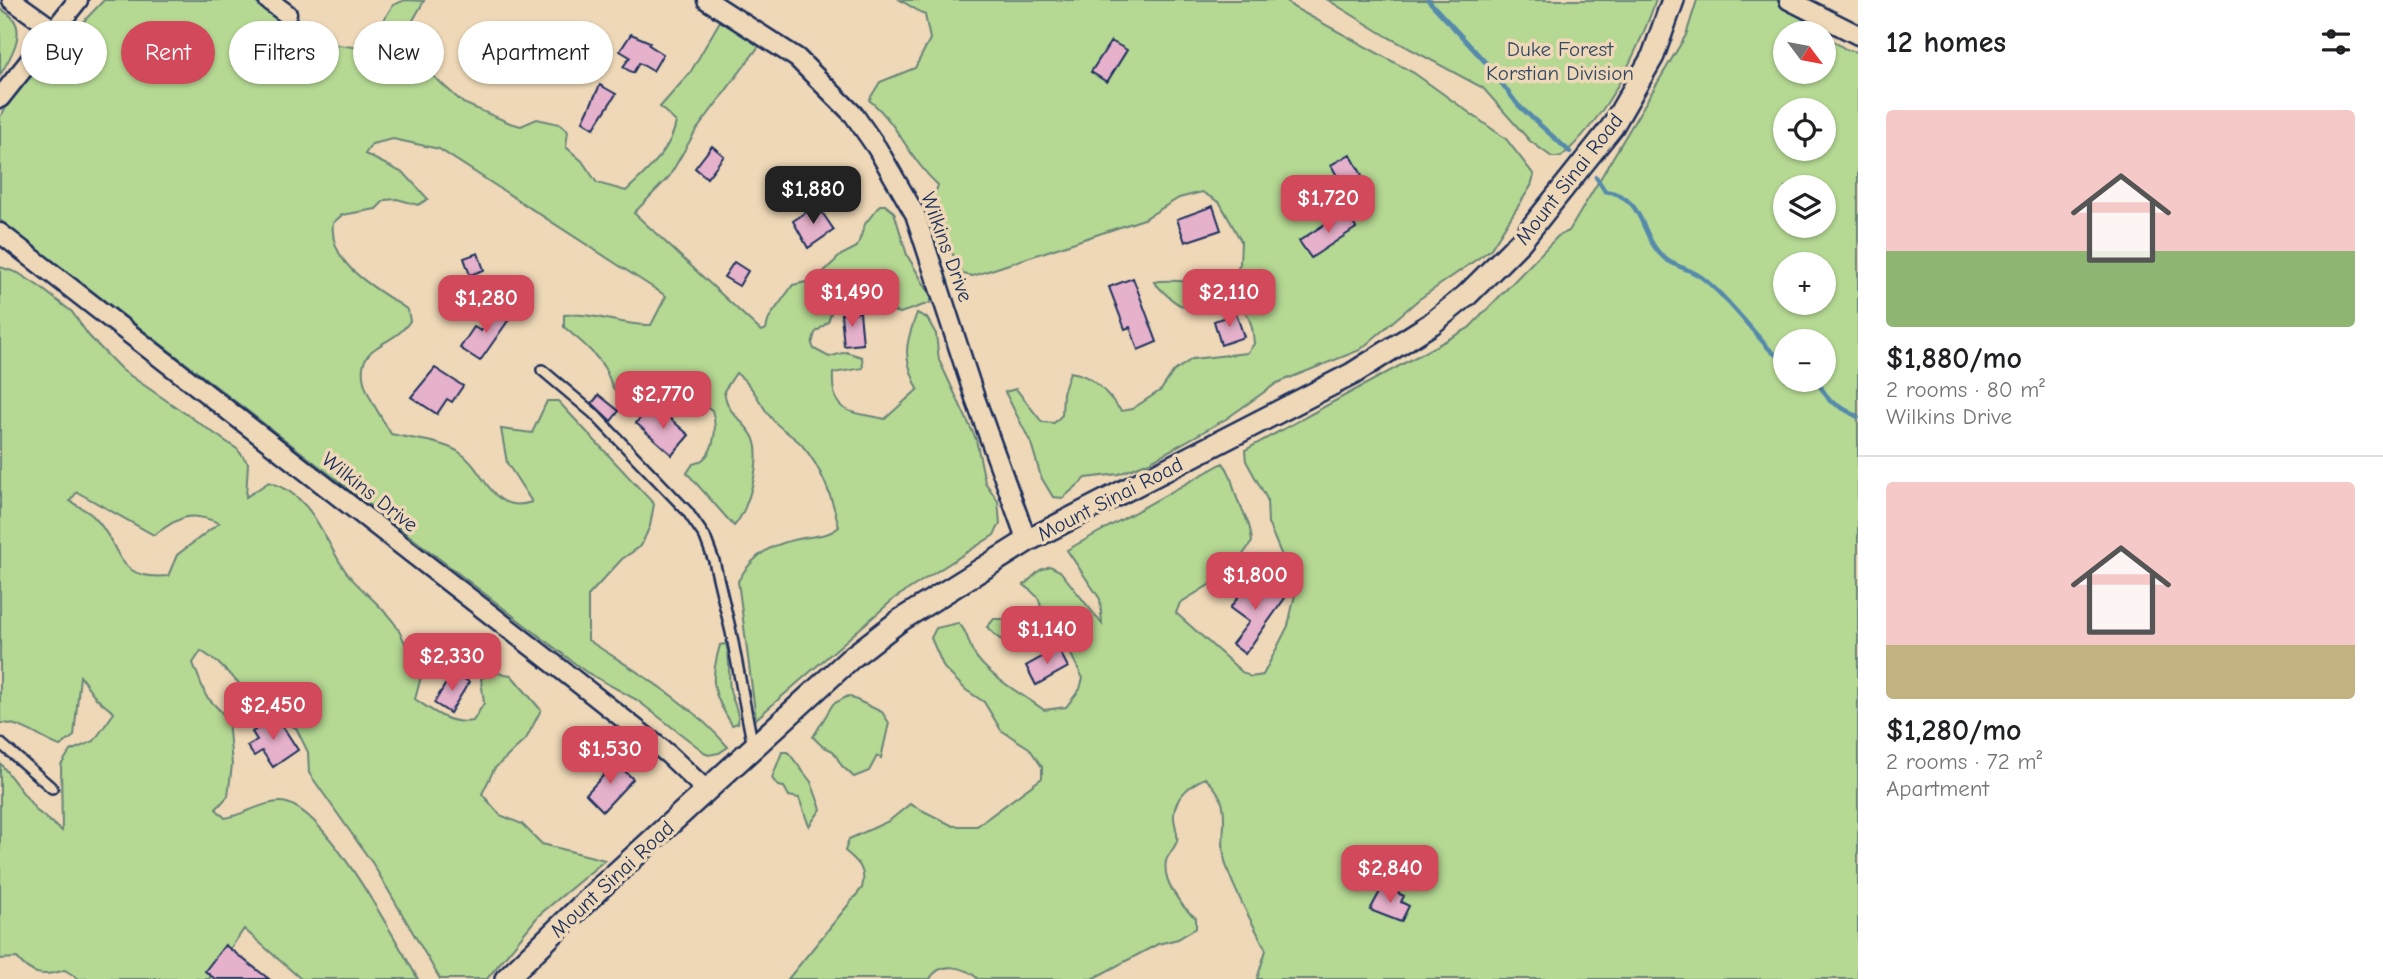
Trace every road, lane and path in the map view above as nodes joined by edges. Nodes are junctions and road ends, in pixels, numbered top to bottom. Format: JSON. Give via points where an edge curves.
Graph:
{"nodes":[{"id":1,"x":12,"y":0,"type":"edge"},
{"id":2,"x":78,"y":0,"type":"edge"},
{"id":3,"x":268,"y":0,"type":"edge"},
{"id":4,"x":708,"y":0,"type":"edge"},
{"id":5,"x":1673,"y":0,"type":"edge"},
{"id":6,"x":1789,"y":0,"type":"edge"},
{"id":7,"x":287,"y":14,"type":"dead end"},
{"id":8,"x":41,"y":21,"type":"edge"},
{"id":9,"x":61,"y":21,"type":"edge"},
{"id":10,"x":1858,"y":36,"type":"edge"},
{"id":11,"x":21,"y":72,"type":"edge"},
{"id":12,"x":0,"y":98,"type":"edge"},
{"id":13,"x":0,"y":233,"type":"edge"},
{"id":14,"x":542,"y":370,"type":"dead end"},
{"id":15,"x":1027,"y":541,"type":"junction"},
{"id":16,"x":0,"y":743,"type":"edge"},
{"id":17,"x":753,"y":749,"type":"junction"},
{"id":18,"x":52,"y":789,"type":"dead end"},
{"id":19,"x":707,"y":791,"type":"junction"},
{"id":20,"x":506,"y":979,"type":"edge"}],
"edges":[{"from":1,"to":8,"type":"street"},
{"from":2,"to":9,"type":"street"},
{"from":3,"to":7,"type":"street"},
{"from":4,"to":15,"type":"street","name":"Wilkins Drive","via":[[797,58],[845,105],[877,148],[915,214]]},
{"from":5,"to":15,"type":"street","name":"Mount Sinai Road","via":[[1653,56],[1612,127],[1521,241],[1467,295],[1431,324],[1352,374]]},
{"from":6,"to":10,"type":"street"},
{"from":11,"to":12,"type":"street"},
{"from":13,"to":19,"type":"street","name":"Wilkins Drive","via":[[558,667]]},
{"from":14,"to":17,"type":"lane","via":[[593,413],[687,511],[705,537],[731,632]]},
{"from":15,"to":17,"type":"street","name":"Mount Sinai Road","via":[[899,621],[851,658]]},
{"from":16,"to":18,"type":"lane"},
{"from":17,"to":19,"type":"street","name":"Mount Sinai Road"},
{"from":19,"to":20,"type":"street","name":"Mount Sinai Road"}]}
